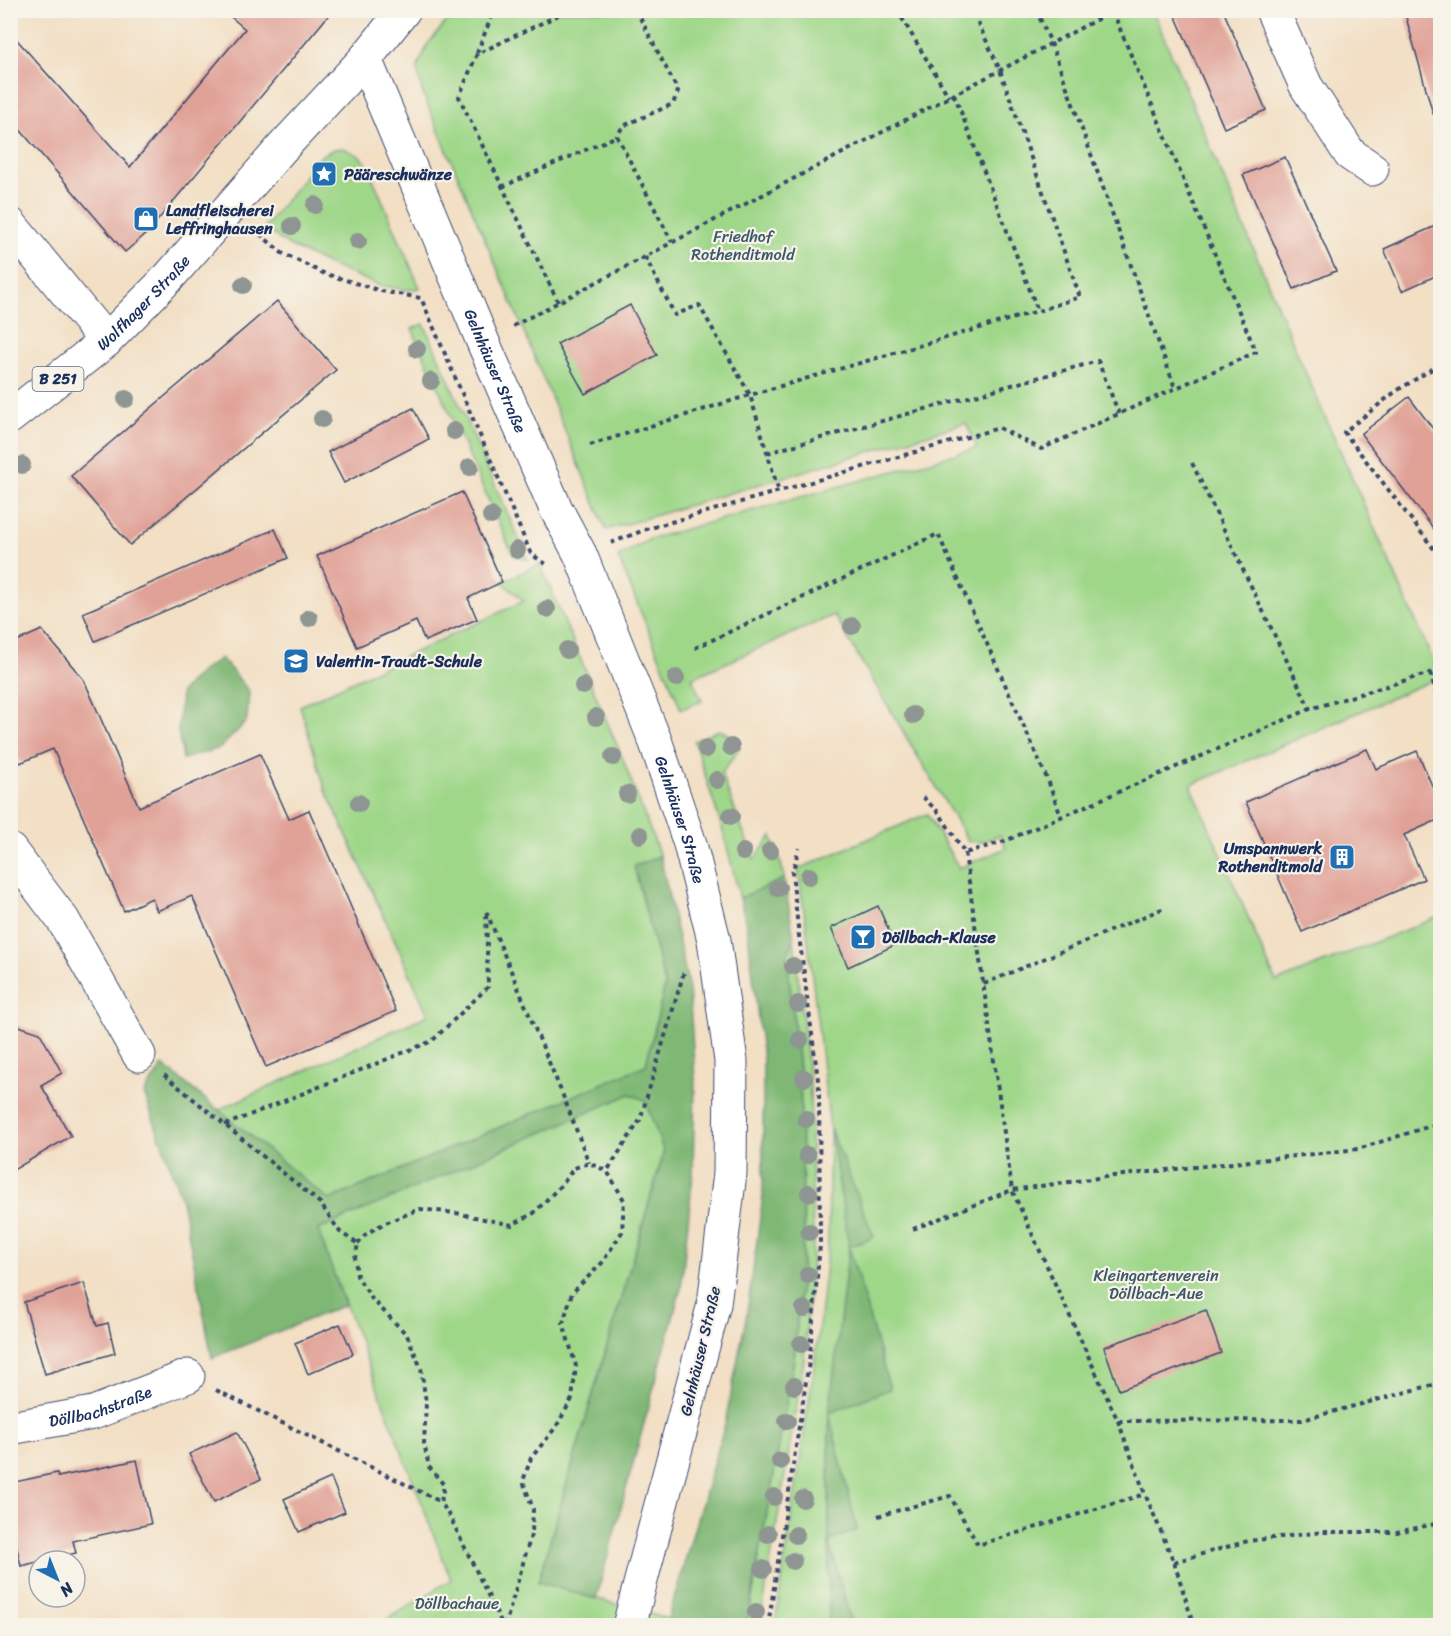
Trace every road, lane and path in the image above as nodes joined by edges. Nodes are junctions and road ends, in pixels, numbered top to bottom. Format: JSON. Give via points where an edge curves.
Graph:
{"nodes":[{"id":1,"x":404,"y":10,"type":"edge"},
{"id":2,"x":494,"y":10,"type":"edge"},
{"id":3,"x":569,"y":10,"type":"edge"},
{"id":4,"x":636,"y":10,"type":"edge"},
{"id":5,"x":897,"y":10,"type":"edge"},
{"id":6,"x":972,"y":10,"type":"edge"},
{"id":7,"x":1036,"y":10,"type":"edge"},
{"id":8,"x":1272,"y":10,"type":"edge"},
{"id":9,"x":1112,"y":11,"type":"edge"},
{"id":10,"x":1051,"y":43,"type":"junction"},
{"id":11,"x":477,"y":54,"type":"junction"},
{"id":12,"x":364,"y":59,"type":"junction"},
{"id":13,"x":1000,"y":70,"type":"junction"},
{"id":14,"x":951,"y":95,"type":"junction"},
{"id":15,"x":617,"y":136,"type":"junction"},
{"id":16,"x":1372,"y":169,"type":"dead end"},
{"id":17,"x":502,"y":188,"type":"junction"},
{"id":18,"x":230,"y":208,"type":"junction"},
{"id":19,"x":10,"y":224,"type":"edge"},
{"id":20,"x":672,"y":242,"type":"junction"},
{"id":21,"x":645,"y":257,"type":"junction"},
{"id":22,"x":558,"y":302,"type":"junction"},
{"id":23,"x":1038,"y":311,"type":"junction"},
{"id":24,"x":106,"y":341,"type":"junction"},
{"id":25,"x":483,"y":342,"type":"junction"},
{"id":26,"x":1440,"y":364,"type":"edge"},
{"id":27,"x":1175,"y":388,"type":"junction"},
{"id":28,"x":750,"y":395,"type":"junction"},
{"id":29,"x":1119,"y":414,"type":"junction"},
{"id":30,"x":10,"y":417,"type":"edge"},
{"id":31,"x":590,"y":445,"type":"dead end"},
{"id":32,"x":767,"y":453,"type":"junction"},
{"id":33,"x":1191,"y":463,"type":"dead end"},
{"id":34,"x":779,"y":492,"type":"junction"},
{"id":35,"x":579,"y":555,"type":"junction"},
{"id":36,"x":1440,"y":557,"type":"edge"},
{"id":37,"x":548,"y":565,"type":"dead end"},
{"id":38,"x":695,"y":648,"type":"dead end"},
{"id":39,"x":1440,"y":670,"type":"edge"},
{"id":40,"x":1430,"y":673,"type":"junction"},
{"id":41,"x":1440,"y":706,"type":"edge"},
{"id":42,"x":1310,"y":710,"type":"junction"},
{"id":43,"x":923,"y":797,"type":"dead end"},
{"id":44,"x":1061,"y":817,"type":"junction"},
{"id":45,"x":799,"y":848,"type":"dead end"},
{"id":46,"x":10,"y":850,"type":"edge"},
{"id":47,"x":965,"y":853,"type":"junction"},
{"id":48,"x":1164,"y":908,"type":"dead end"},
{"id":49,"x":714,"y":940,"type":"junction"},
{"id":50,"x":984,"y":984,"type":"junction"},
{"id":51,"x":139,"y":1055,"type":"joint"},
{"id":52,"x":1440,"y":1123,"type":"edge"},
{"id":53,"x":225,"y":1125,"type":"junction"},
{"id":54,"x":589,"y":1163,"type":"junction"},
{"id":55,"x":607,"y":1172,"type":"junction"},
{"id":56,"x":1012,"y":1190,"type":"junction"},
{"id":57,"x":913,"y":1229,"type":"dead end"},
{"id":58,"x":358,"y":1244,"type":"junction"},
{"id":59,"x":188,"y":1376,"type":"joint"},
{"id":60,"x":1440,"y":1383,"type":"edge"},
{"id":61,"x":1118,"y":1421,"type":"junction"},
{"id":62,"x":10,"y":1428,"type":"edge"},
{"id":63,"x":1145,"y":1494,"type":"junction"},
{"id":64,"x":441,"y":1502,"type":"junction"},
{"id":65,"x":878,"y":1516,"type":"dead end"},
{"id":66,"x":1440,"y":1522,"type":"edge"},
{"id":67,"x":1173,"y":1562,"type":"junction"},
{"id":68,"x":631,"y":1617,"type":"edge"},
{"id":69,"x":504,"y":1626,"type":"edge"},
{"id":70,"x":768,"y":1626,"type":"edge"},
{"id":71,"x":1194,"y":1626,"type":"edge"}],
"edges":[{"from":1,"to":12,"type":"main road","name":"Wolfhager Straße","number":"B 251"},
{"from":2,"to":11,"type":"path"},
{"from":3,"to":11,"type":"path"},
{"from":4,"to":15,"type":"path","via":[[678,91],[673,104],[623,126]]},
{"from":5,"to":14,"type":"path"},
{"from":6,"to":13,"type":"path"},
{"from":7,"to":10,"type":"path"},
{"from":8,"to":16,"type":"main road","via":[[1306,86],[1350,154]]},
{"from":9,"to":10,"type":"path"},
{"from":9,"to":27,"type":"path","via":[[1256,352]]},
{"from":10,"to":13,"type":"path"},
{"from":10,"to":27,"type":"path"},
{"from":11,"to":17,"type":"path","via":[[459,96]]},
{"from":12,"to":18,"type":"main road","name":"Wolfhager Straße","number":"B 251"},
{"from":12,"to":25,"type":"main road","name":"Gelnhäuser Straße"},
{"from":13,"to":14,"type":"path"},
{"from":13,"to":23,"type":"path","via":[[1080,297]]},
{"from":14,"to":20,"type":"path"},
{"from":14,"to":23,"type":"path"},
{"from":15,"to":17,"type":"path"},
{"from":15,"to":20,"type":"path"},
{"from":17,"to":22,"type":"path"},
{"from":18,"to":24,"type":"main road","name":"Wolfhager Straße","number":"B 251"},
{"from":18,"to":37,"type":"path","via":[[282,253],[323,273],[381,291],[421,298],[531,554]]},
{"from":19,"to":24,"type":"main road"},
{"from":20,"to":21,"type":"path"},
{"from":21,"to":22,"type":"path"},
{"from":21,"to":28,"type":"path","via":[[675,315],[699,305]]},
{"from":22,"to":25,"type":"path"},
{"from":23,"to":28,"type":"path"},
{"from":24,"to":30,"type":"main road","name":"Wolfhager Straße","number":"B 251"},
{"from":25,"to":35,"type":"main road","name":"Gelnhäuser Straße"},
{"from":26,"to":36,"type":"path","via":[[1395,392],[1344,432]]},
{"from":27,"to":29,"type":"path"},
{"from":28,"to":31,"type":"path"},
{"from":28,"to":32,"type":"path"},
{"from":29,"to":32,"type":"path","via":[[1098,361]]},
{"from":29,"to":34,"type":"path","via":[[1041,449],[999,428]]},
{"from":32,"to":34,"type":"path"},
{"from":33,"to":42,"type":"path"},
{"from":34,"to":35,"type":"path","via":[[647,529]]},
{"from":35,"to":49,"type":"main road","name":"Gelnhäuser Straße","via":[[656,743],[690,843]]},
{"from":38,"to":44,"type":"path","via":[[938,534]]},
{"from":39,"to":40,"type":"path"},
{"from":40,"to":41,"type":"path"},
{"from":40,"to":42,"type":"path"},
{"from":42,"to":44,"type":"path"},
{"from":43,"to":47,"type":"path","via":[[939,813]]},
{"from":44,"to":47,"type":"path"},
{"from":45,"to":70,"type":"path","via":[[792,873],[819,1088],[820,1245],[809,1362]]},
{"from":46,"to":51,"type":"main road","via":[[63,920]]},
{"from":47,"to":50,"type":"path"},
{"from":48,"to":50,"type":"path"},
{"from":49,"to":55,"type":"path","via":[[689,957],[640,1119]]},
{"from":49,"to":68,"type":"main road","name":"Gelnhäuser Straße","via":[[730,1061],[730,1173],[714,1305]]},
{"from":50,"to":56,"type":"path"},
{"from":51,"to":53,"type":"path"},
{"from":52,"to":56,"type":"path","via":[[1358,1149]]},
{"from":53,"to":54,"type":"path","via":[[432,1041],[488,987],[486,911]]},
{"from":53,"to":58,"type":"path","via":[[320,1203],[340,1232]]},
{"from":54,"to":55,"type":"path"},
{"from":54,"to":58,"type":"path","via":[[574,1168],[534,1213],[512,1225],[420,1209],[382,1224]]},
{"from":55,"to":69,"type":"path","via":[[624,1200],[622,1232],[602,1263],[572,1293],[563,1323],[576,1366],[572,1399],[531,1458],[523,1481],[532,1509],[532,1532]]},
{"from":56,"to":57,"type":"path"},
{"from":56,"to":61,"type":"path"},
{"from":58,"to":64,"type":"path","via":[[357,1276],[372,1299],[407,1335],[421,1368],[426,1403],[424,1443],[429,1467],[444,1485]]},
{"from":59,"to":62,"type":"main road","name":"Döllbachstraße","via":[[93,1413]]},
{"from":59,"to":64,"type":"path"},
{"from":60,"to":61,"type":"path","via":[[1302,1420]]},
{"from":61,"to":63,"type":"path"},
{"from":63,"to":65,"type":"path","via":[[978,1545],[950,1496]]},
{"from":63,"to":67,"type":"path"},
{"from":64,"to":69,"type":"path"},
{"from":66,"to":67,"type":"path","via":[[1397,1532],[1323,1532],[1248,1541]]},
{"from":67,"to":71,"type":"path"}]}
